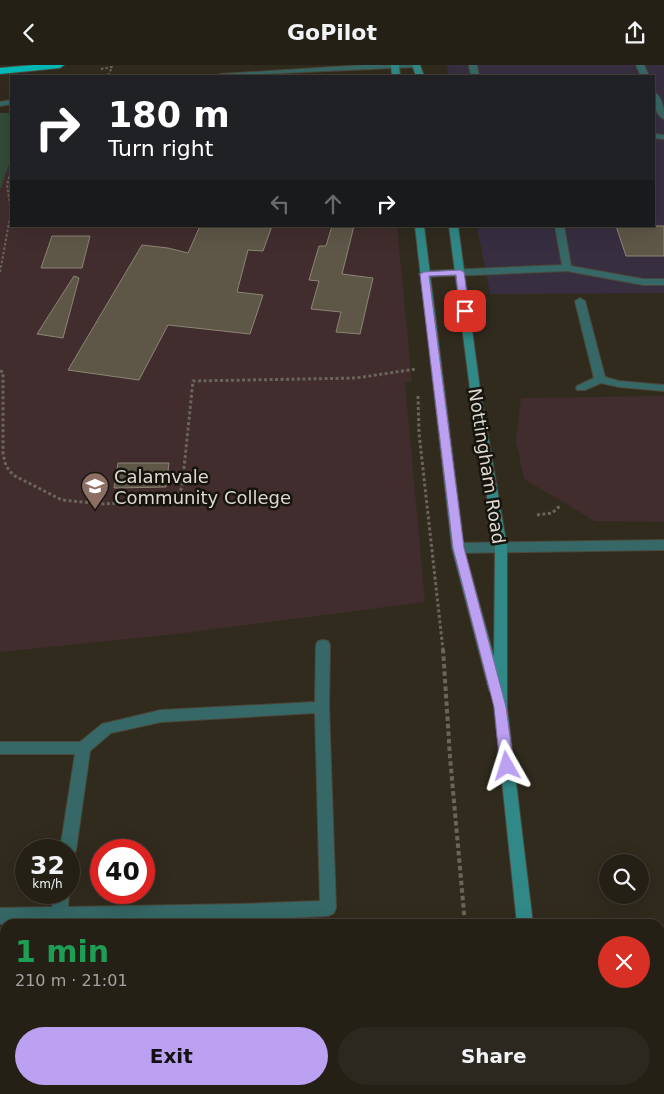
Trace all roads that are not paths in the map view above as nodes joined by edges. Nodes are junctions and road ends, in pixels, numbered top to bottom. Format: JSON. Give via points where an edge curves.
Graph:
{"nodes":[{"id":1,"x":60,"y":65,"type":"edge"},
{"id":2,"x":416,"y":65,"type":"edge"},
{"id":3,"x":395,"y":66,"type":"edge"},
{"id":4,"x":0,"y":71,"type":"edge"},
{"id":5,"x":233,"y":75,"type":"edge"},
{"id":6,"x":655,"y":96,"type":"edge"},
{"id":7,"x":664,"y":117,"type":"edge"},
{"id":8,"x":419,"y":227,"type":"edge"},
{"id":9,"x":453,"y":227,"type":"edge"},
{"id":10,"x":559,"y":227,"type":"edge"},
{"id":11,"x":566,"y":268,"type":"junction"},
{"id":12,"x":460,"y":272,"type":"junction"},
{"id":13,"x":424,"y":274,"type":"junction"},
{"id":14,"x":664,"y":282,"type":"edge"},
{"id":15,"x":580,"y":301,"type":"dead end"},
{"id":16,"x":600,"y":379,"type":"junction"},
{"id":17,"x":664,"y":387,"type":"edge"},
{"id":18,"x":581,"y":388,"type":"dead end"},
{"id":19,"x":664,"y":545,"type":"edge"},
{"id":20,"x":501,"y":547,"type":"junction"},
{"id":21,"x":458,"y":548,"type":"junction"},
{"id":22,"x":323,"y":645,"type":"dead end"},
{"id":23,"x":322,"y":707,"type":"junction"},
{"id":24,"x":500,"y":707,"type":"junction"},
{"id":25,"x":0,"y":748,"type":"edge"},
{"id":26,"x":83,"y":748,"type":"junction"},
{"id":27,"x":70,"y":839,"type":"edge"},
{"id":28,"x":60,"y":904,"type":"edge"},
{"id":29,"x":59,"y":914,"type":"junction"},
{"id":30,"x":0,"y":916,"type":"edge"},
{"id":31,"x":240,"y":918,"type":"edge"},
{"id":32,"x":524,"y":919,"type":"edge"}],
"edges":[{"from":1,"to":4,"type":"highway"},
{"from":2,"to":3,"type":"street"},
{"from":3,"to":5,"type":"street"},
{"from":6,"to":7,"type":"street"},
{"from":8,"to":13,"type":"street","name":"Nottingham Road"},
{"from":9,"to":12,"type":"street","name":"Nottingham Road"},
{"from":10,"to":11,"type":"street"},
{"from":11,"to":12,"type":"street"},
{"from":11,"to":14,"type":"street","via":[[643,282]]},
{"from":12,"to":13,"type":"street"},
{"from":12,"to":20,"type":"street","name":"Nottingham Road","via":[[476,399]]},
{"from":13,"to":21,"type":"street","name":"Nottingham Road"},
{"from":15,"to":16,"type":"street"},
{"from":16,"to":17,"type":"street","via":[[619,384]]},
{"from":16,"to":18,"type":"street"},
{"from":19,"to":20,"type":"street"},
{"from":20,"to":21,"type":"street"},
{"from":20,"to":24,"type":"street","name":"Nottingham Road"},
{"from":21,"to":24,"type":"street","name":"Nottingham Road"},
{"from":22,"to":23,"type":"street"},
{"from":23,"to":26,"type":"street","via":[[161,716],[107,728]]},
{"from":23,"to":31,"type":"street","via":[[328,908]]},
{"from":24,"to":32,"type":"street","name":"Nottingham Road"},
{"from":25,"to":26,"type":"street"},
{"from":26,"to":27,"type":"street"},
{"from":28,"to":29,"type":"street"},
{"from":29,"to":30,"type":"street"},
{"from":29,"to":31,"type":"street"}]}
